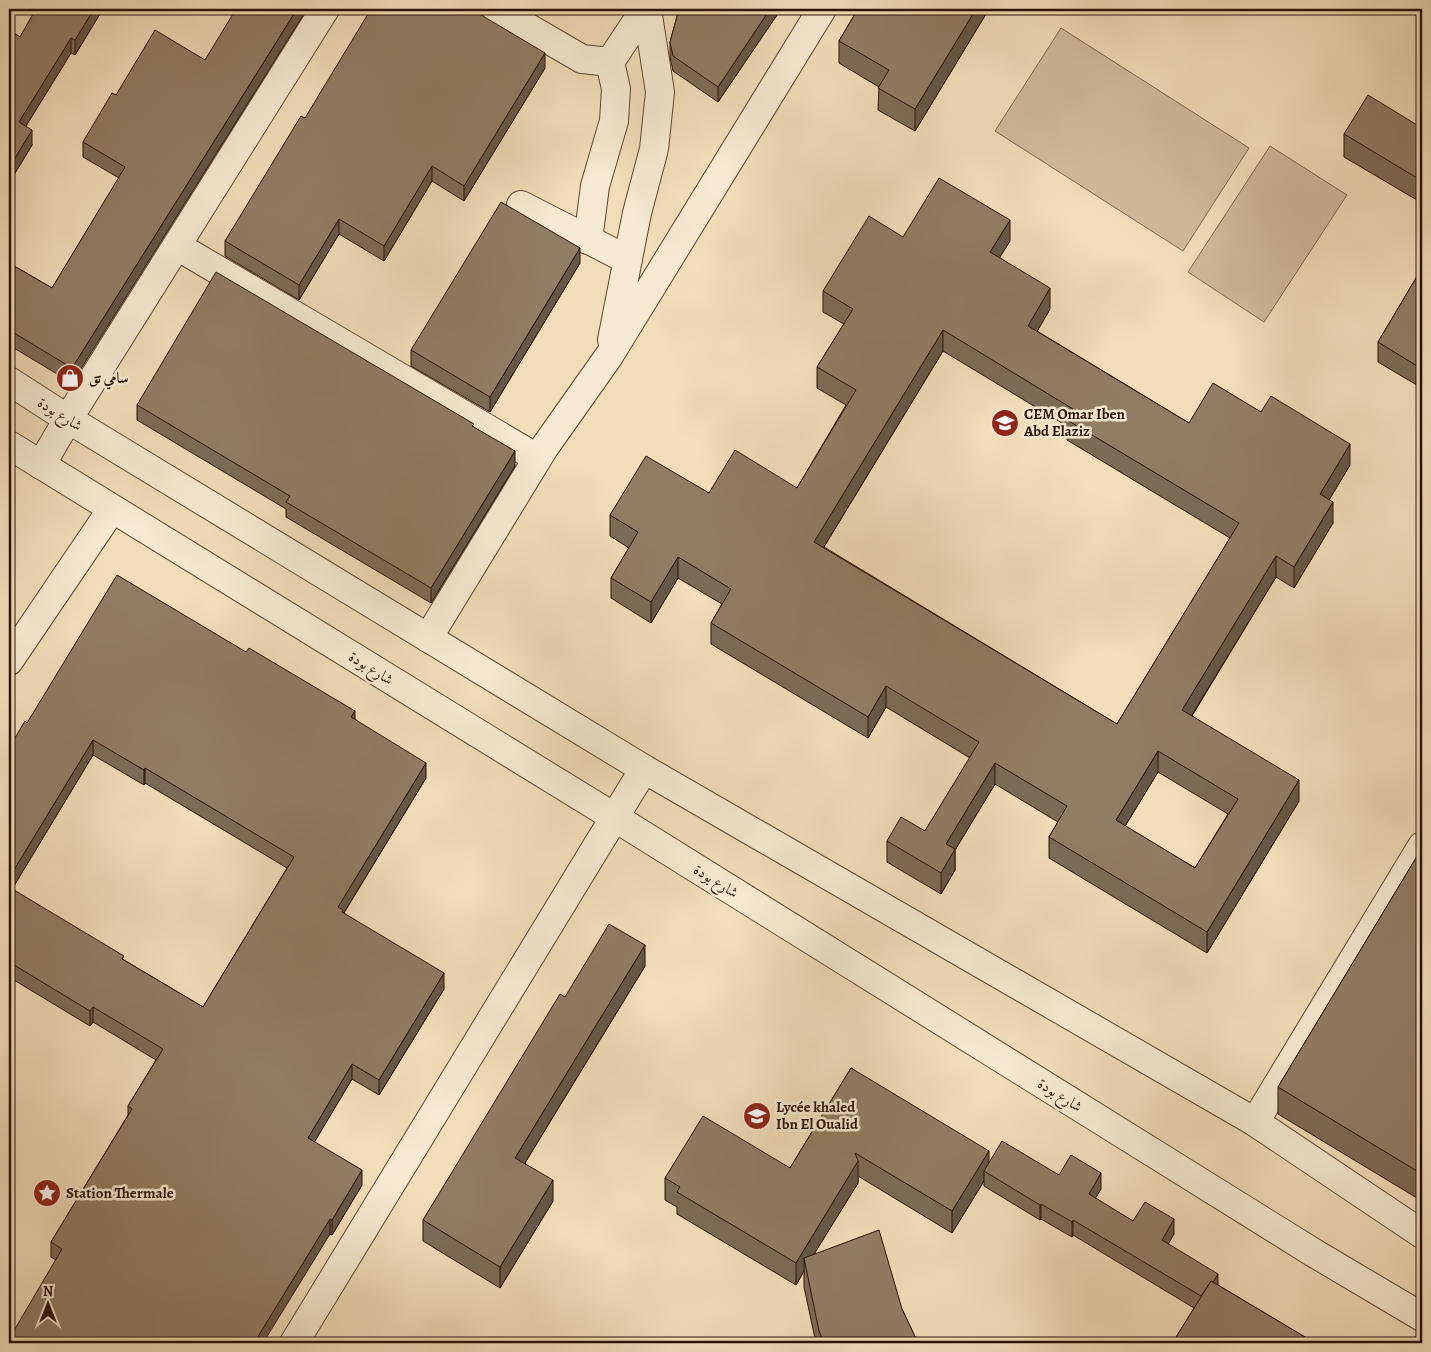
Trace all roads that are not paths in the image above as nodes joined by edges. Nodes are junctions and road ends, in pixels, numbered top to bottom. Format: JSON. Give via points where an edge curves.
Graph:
{"nodes":[{"id":1,"x":325,"y":9,"type":"edge"},
{"id":2,"x":496,"y":9,"type":"edge"},
{"id":3,"x":646,"y":9,"type":"edge"},
{"id":4,"x":822,"y":9,"type":"edge"},
{"id":5,"x":610,"y":62,"type":"junction"},
{"id":6,"x":521,"y":205,"type":"dead end"},
{"id":7,"x":588,"y":240,"type":"junction"},
{"id":8,"x":177,"y":246,"type":"junction"},
{"id":9,"x":628,"y":260,"type":"junction"},
{"id":10,"x":609,"y":356,"type":"junction"},
{"id":11,"x":9,"y":381,"type":"edge"},
{"id":12,"x":68,"y":419,"type":"junction"},
{"id":13,"x":9,"y":445,"type":"edge"},
{"id":14,"x":537,"y":458,"type":"junction"},
{"id":15,"x":41,"y":465,"type":"junction"},
{"id":16,"x":112,"y":509,"type":"junction"},
{"id":17,"x":428,"y":638,"type":"junction"},
{"id":18,"x":9,"y":660,"type":"edge"},
{"id":19,"x":644,"y":769,"type":"junction"},
{"id":20,"x":614,"y":818,"type":"junction"},
{"id":21,"x":1421,"y":850,"type":"edge"},
{"id":22,"x":1255,"y":1122,"type":"junction"},
{"id":23,"x":1422,"y":1234,"type":"edge"},
{"id":24,"x":1422,"y":1317,"type":"edge"},
{"id":25,"x":294,"y":1343,"type":"edge"}],
"edges":[{"from":1,"to":8,"type":"street"},
{"from":2,"to":5,"type":"street","via":[[582,59]]},
{"from":3,"to":5,"type":"street"},
{"from":3,"to":9,"type":"street","via":[[660,92],[654,149]]},
{"from":4,"to":10,"type":"street"},
{"from":5,"to":7,"type":"street","via":[[616,88],[614,121],[595,186]]},
{"from":6,"to":7,"type":"street"},
{"from":7,"to":9,"type":"street"},
{"from":8,"to":12,"type":"street"},
{"from":8,"to":14,"type":"street"},
{"from":9,"to":10,"type":"street"},
{"from":10,"to":14,"type":"street"},
{"from":11,"to":12,"type":"street","name":"شارع بودة"},
{"from":12,"to":15,"type":"street"},
{"from":12,"to":17,"type":"street","name":"شارع بودة"},
{"from":13,"to":15,"type":"street","name":"شارع بودة"},
{"from":14,"to":17,"type":"street"},
{"from":15,"to":16,"type":"street","name":"شارع بودة"},
{"from":16,"to":18,"type":"street"},
{"from":16,"to":20,"type":"street","name":"شارع بودة"},
{"from":17,"to":19,"type":"street","name":"شارع بودة"},
{"from":19,"to":20,"type":"street"},
{"from":19,"to":22,"type":"street","name":"شارع بودة"},
{"from":20,"to":24,"type":"street","name":"شارع بودة"},
{"from":20,"to":25,"type":"street"},
{"from":21,"to":22,"type":"street"},
{"from":22,"to":23,"type":"street","name":"شارع بودة"}]}
